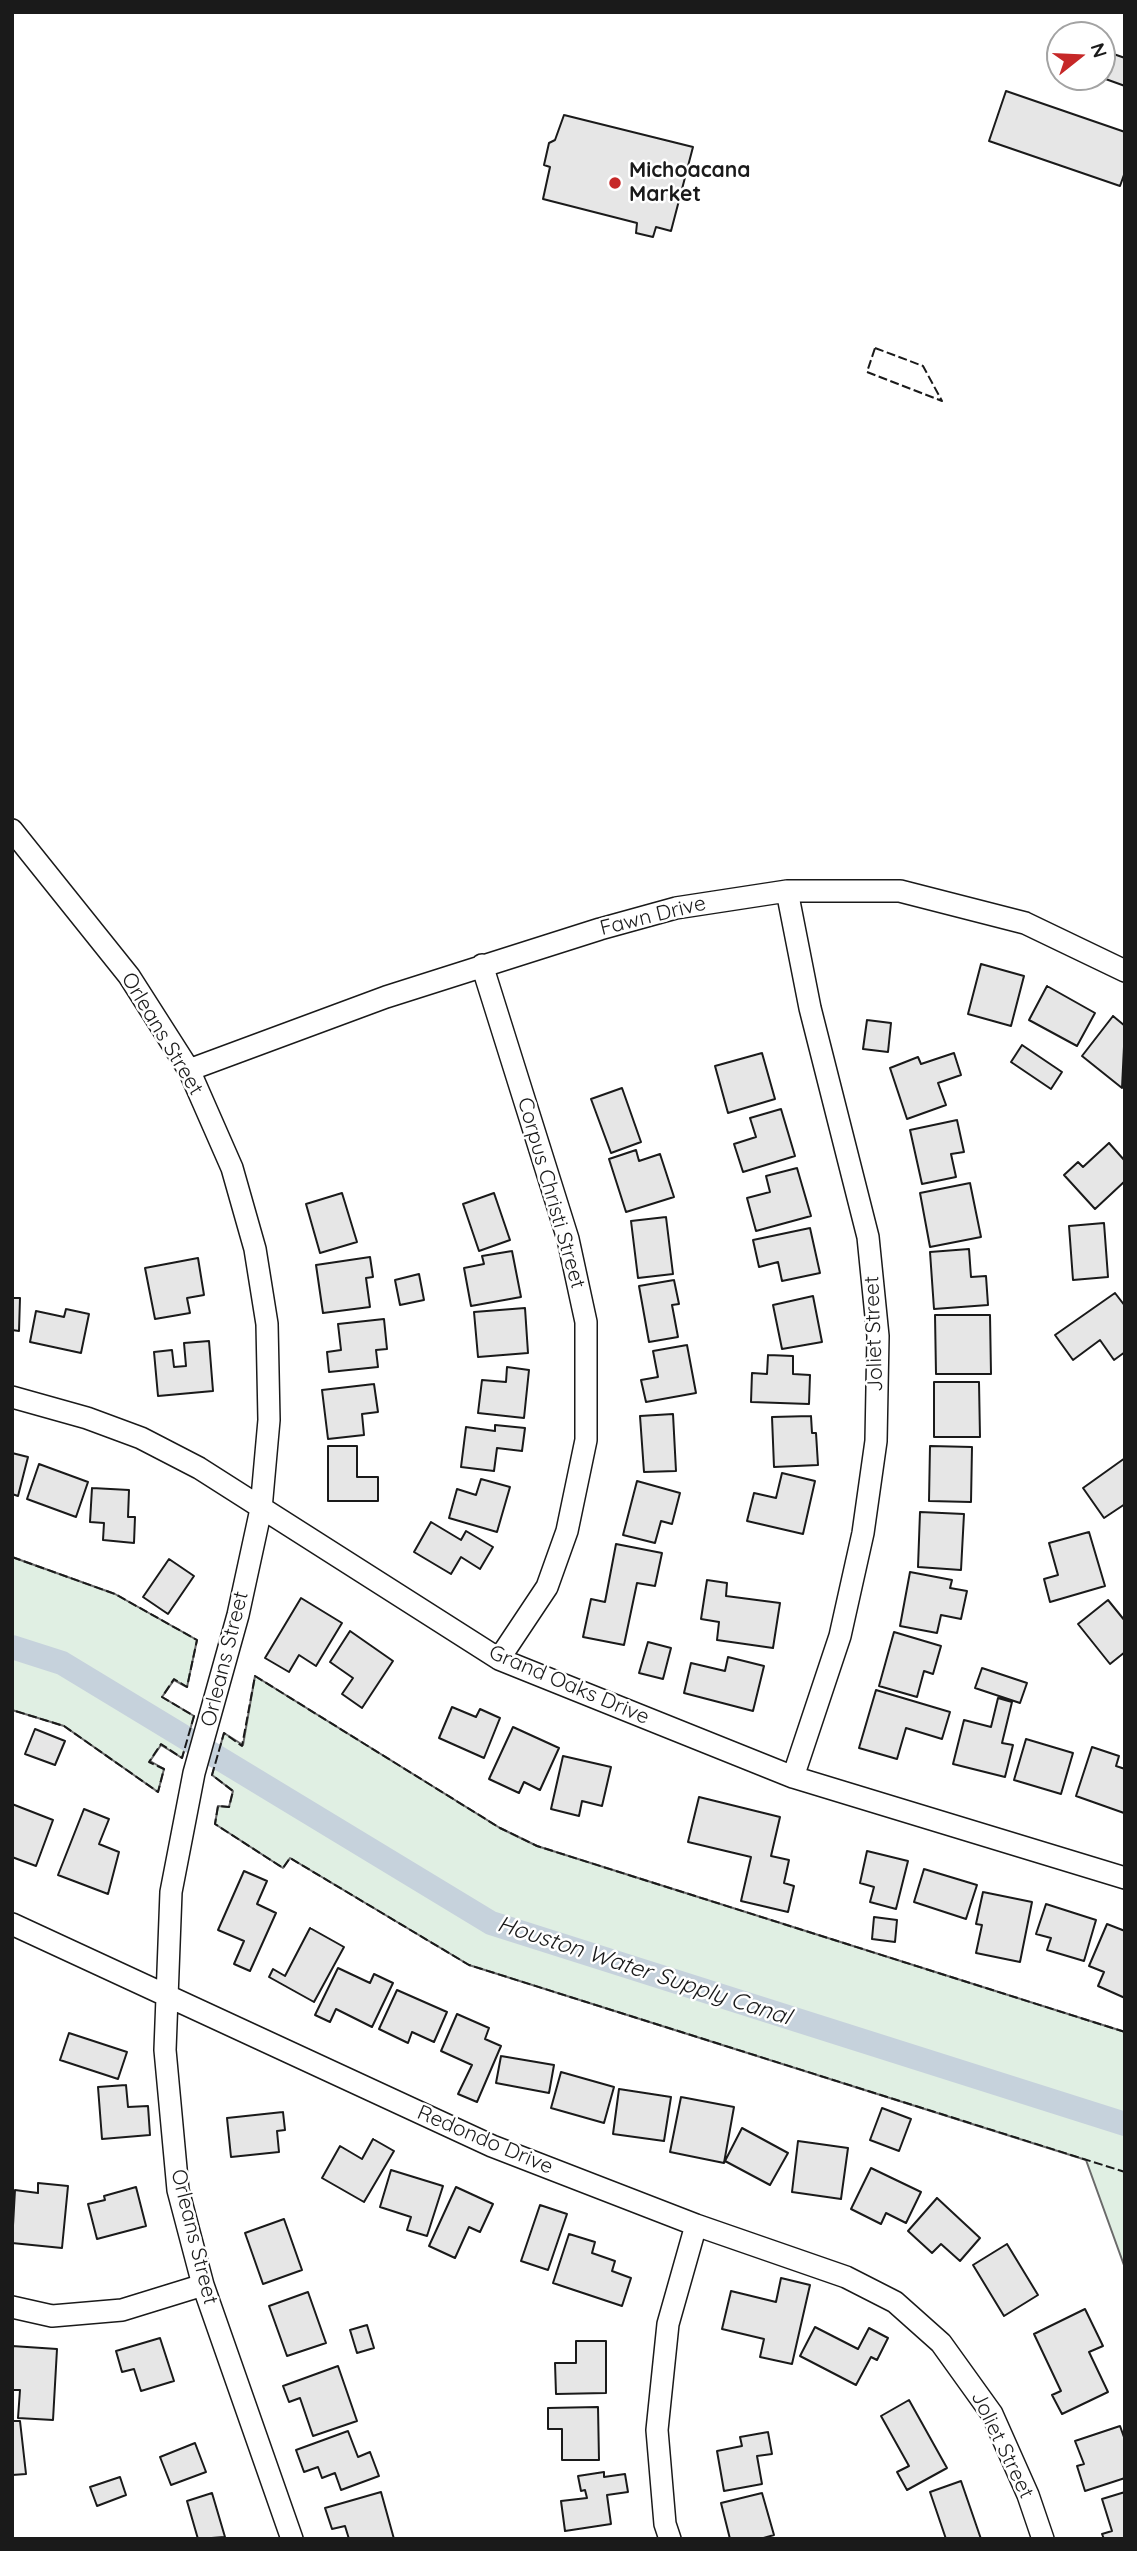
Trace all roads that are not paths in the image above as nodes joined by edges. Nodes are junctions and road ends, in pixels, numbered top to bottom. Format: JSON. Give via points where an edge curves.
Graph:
{"nodes":[{"id":1,"x":12,"y":830,"type":"edge"},
{"id":2,"x":787,"y":891,"type":"junction"},
{"id":3,"x":482,"y":965,"type":"junction"},
{"id":4,"x":1125,"y":971,"type":"edge"},
{"id":5,"x":189,"y":1070,"type":"junction"},
{"id":6,"x":12,"y":1397,"type":"edge"},
{"id":7,"x":261,"y":1509,"type":"junction"},
{"id":8,"x":499,"y":1659,"type":"junction"},
{"id":9,"x":793,"y":1777,"type":"junction"},
{"id":10,"x":1125,"y":1878,"type":"edge"},
{"id":11,"x":12,"y":1924,"type":"edge"},
{"id":12,"x":165,"y":1994,"type":"junction"},
{"id":13,"x":696,"y":2225,"type":"junction"},
{"id":14,"x":203,"y":2285,"type":"junction"},
{"id":15,"x":12,"y":2307,"type":"edge"},
{"id":16,"x":951,"y":2356,"type":"joint"},
{"id":17,"x":292,"y":2539,"type":"edge"},
{"id":18,"x":670,"y":2539,"type":"edge"},
{"id":19,"x":1043,"y":2539,"type":"edge"}],
"edges":[{"from":1,"to":5,"type":"street","name":"Orleans Street","via":[[130,976]]},
{"from":2,"to":3,"type":"street","name":"Fawn Drive","via":[[676,908]]},
{"from":2,"to":4,"type":"street","name":"Fawn Drive","via":[[900,891],[1024,923]]},
{"from":2,"to":9,"type":"street","name":"Joliet Street","via":[[810,1008],[868,1237],[878,1336],[876,1441],[863,1532],[840,1636]]},
{"from":3,"to":5,"type":"street","name":"Fawn Drive"},
{"from":3,"to":8,"type":"street","name":"Corpus Christi Street","via":[[568,1239],[586,1322],[586,1440],[567,1531],[547,1587]]},
{"from":5,"to":7,"type":"street","name":"Orleans Street","via":[[232,1168],[255,1249],[267,1324],[269,1420]]},
{"from":6,"to":7,"type":"street","name":"Grand Oaks Drive","via":[[141,1438],[199,1468]]},
{"from":7,"to":8,"type":"street","name":"Grand Oaks Drive"},
{"from":7,"to":12,"type":"street","name":"Orleans Street","via":[[194,1773],[171,1892]]},
{"from":8,"to":9,"type":"street","name":"Grand Oaks Drive"},
{"from":9,"to":10,"type":"street","name":"Grand Oaks Drive"},
{"from":11,"to":12,"type":"street","name":"Redondo Drive"},
{"from":12,"to":13,"type":"street","name":"Redondo Drive","via":[[492,2146]]},
{"from":12,"to":14,"type":"street","name":"Orleans Street","via":[[165,2050],[178,2189]]},
{"from":13,"to":16,"type":"street","name":"Redondo Drive","via":[[846,2277],[895,2302]]},
{"from":13,"to":18,"type":"street","via":[[668,2325],[657,2430]]},
{"from":14,"to":15,"type":"street","via":[[122,2311],[52,2316]]},
{"from":14,"to":17,"type":"street","name":"Orleans Street"},
{"from":16,"to":19,"type":"street","name":"Joliet Street","via":[[992,2414]]}]}
